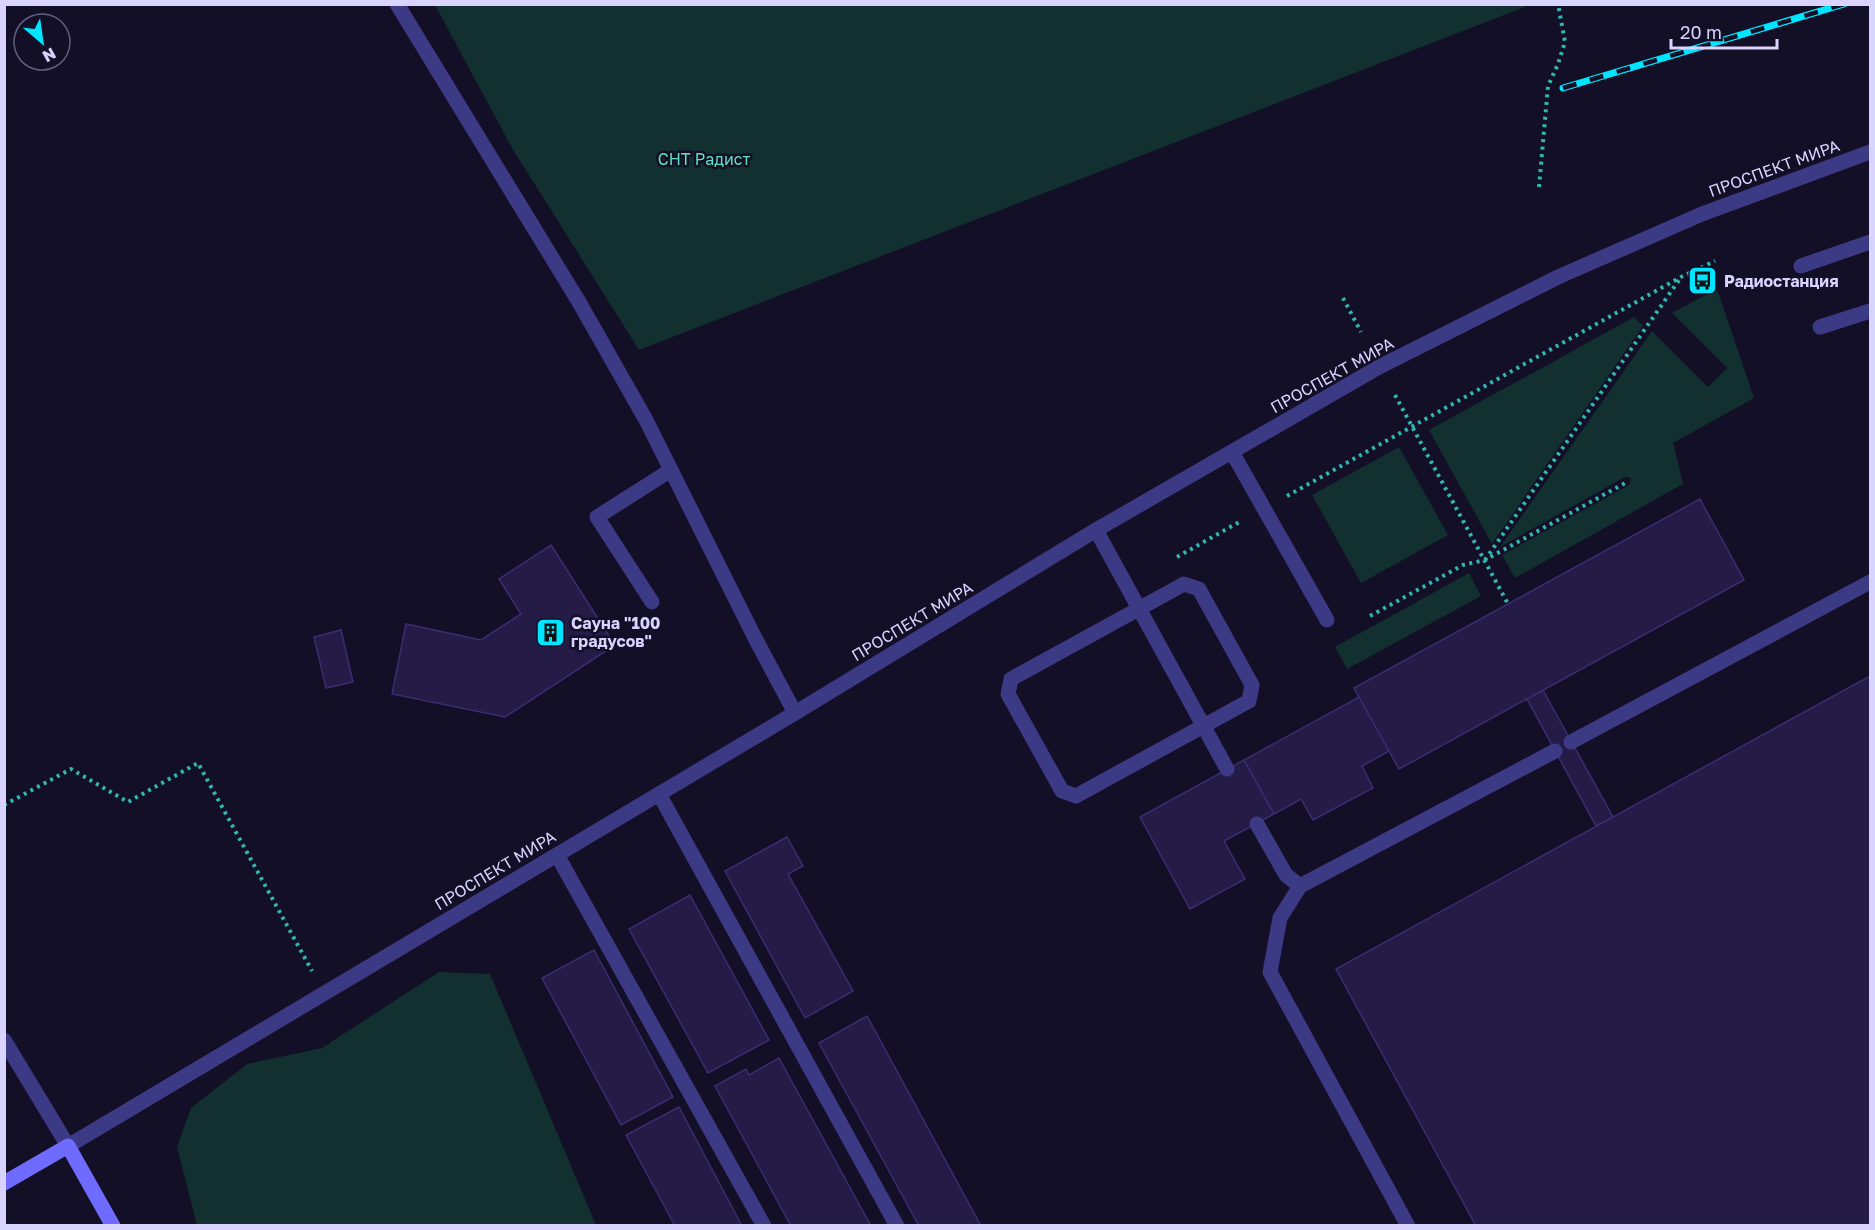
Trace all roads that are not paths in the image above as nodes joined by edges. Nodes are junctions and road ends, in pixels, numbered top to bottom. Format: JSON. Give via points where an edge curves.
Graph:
{"nodes":[{"id":1,"x":397,"y":4,"type":"edge"},
{"id":2,"x":1870,"y":152,"type":"edge"},
{"id":3,"x":1870,"y":242,"type":"edge"},
{"id":4,"x":1801,"y":266,"type":"dead end"},
{"id":5,"x":1870,"y":311,"type":"edge"},
{"id":6,"x":1820,"y":327,"type":"dead end"},
{"id":7,"x":1232,"y":452,"type":"junction"},
{"id":8,"x":671,"y":470,"type":"junction"},
{"id":9,"x":1096,"y":530,"type":"junction"},
{"id":10,"x":1870,"y":582,"type":"edge"},
{"id":11,"x":651,"y":602,"type":"dead end"},
{"id":12,"x":1139,"y":609,"type":"junction"},
{"id":13,"x":1327,"y":620,"type":"dead end"},
{"id":14,"x":795,"y":713,"type":"junction"},
{"id":15,"x":1203,"y":726,"type":"junction"},
{"id":16,"x":1571,"y":742,"type":"dead end"},
{"id":17,"x":1555,"y":751,"type":"dead end"},
{"id":18,"x":1227,"y":769,"type":"dead end"},
{"id":19,"x":659,"y":794,"type":"junction"},
{"id":20,"x":1257,"y":824,"type":"dead end"},
{"id":21,"x":557,"y":855,"type":"junction"},
{"id":22,"x":1300,"y":886,"type":"junction"},
{"id":23,"x":4,"y":1040,"type":"edge"},
{"id":24,"x":68,"y":1146,"type":"junction"},
{"id":25,"x":4,"y":1183,"type":"edge"},
{"id":26,"x":113,"y":1226,"type":"edge"},
{"id":27,"x":764,"y":1226,"type":"edge"},
{"id":28,"x":897,"y":1226,"type":"edge"},
{"id":29,"x":1408,"y":1226,"type":"edge"}],
"edges":[{"from":1,"to":8,"type":"street","via":[[579,302]]},
{"from":2,"to":7,"type":"street","name":"ПРОСПЕКТ МИРА","via":[[1702,214],[1558,277],[1379,367]]},
{"from":3,"to":4,"type":"street"},
{"from":5,"to":6,"type":"street"},
{"from":7,"to":9,"type":"street","name":"ПРОСПЕКТ МИРА"},
{"from":7,"to":13,"type":"street"},
{"from":8,"to":11,"type":"street","via":[[597,517]]},
{"from":8,"to":14,"type":"street"},
{"from":9,"to":12,"type":"street"},
{"from":9,"to":14,"type":"street","name":"ПРОСПЕКТ МИРА"},
{"from":10,"to":16,"type":"street"},
{"from":12,"to":15,"type":"street"},
{"from":12,"to":15,"type":"street","via":[[1184,584],[1199,588],[1231,646],[1252,685],[1249,700]]},
{"from":12,"to":15,"type":"street","via":[[1011,679],[1008,694],[1062,791],[1076,796]]},
{"from":14,"to":19,"type":"street","name":"ПРОСПЕКТ МИРА"},
{"from":15,"to":18,"type":"street"},
{"from":17,"to":22,"type":"street"},
{"from":19,"to":21,"type":"street","name":"ПРОСПЕКТ МИРА"},
{"from":19,"to":28,"type":"street"},
{"from":20,"to":22,"type":"street","via":[[1286,875]]},
{"from":21,"to":24,"type":"street","name":"ПРОСПЕКТ МИРА"},
{"from":21,"to":27,"type":"street"},
{"from":22,"to":29,"type":"street","via":[[1280,918],[1270,972]]},
{"from":23,"to":24,"type":"street"},
{"from":24,"to":25,"type":"main road","name":"ПРОСПЕКТ МИРА"},
{"from":24,"to":26,"type":"main road"}]}
